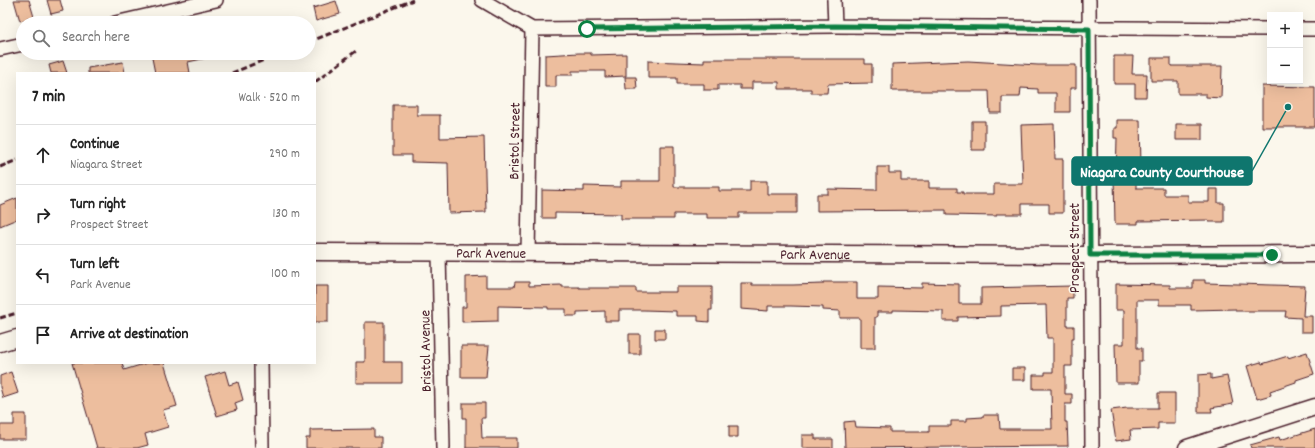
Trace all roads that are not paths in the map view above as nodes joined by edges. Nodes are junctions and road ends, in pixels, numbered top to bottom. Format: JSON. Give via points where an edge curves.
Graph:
{"nodes":[{"id":1,"x":216,"y":0,"type":"edge"},
{"id":2,"x":482,"y":0,"type":"edge"},
{"id":3,"x":834,"y":0,"type":"edge"},
{"id":4,"x":1089,"y":0,"type":"edge"},
{"id":5,"x":146,"y":16,"type":"edge"},
{"id":6,"x":835,"y":26,"type":"junction"},
{"id":7,"x":532,"y":29,"type":"junction"},
{"id":8,"x":1089,"y":29,"type":"junction"},
{"id":9,"x":1267,"y":29,"type":"edge"},
{"id":10,"x":1303,"y":29,"type":"edge"},
{"id":11,"x":1315,"y":29,"type":"edge"},
{"id":12,"x":16,"y":46,"type":"edge"},
{"id":13,"x":0,"y":49,"type":"edge"},
{"id":14,"x":316,"y":252,"type":"edge"},
{"id":15,"x":439,"y":253,"type":"junction"},
{"id":16,"x":528,"y":253,"type":"junction"},
{"id":17,"x":1315,"y":254,"type":"edge"},
{"id":18,"x":1090,"y":255,"type":"junction"},
{"id":19,"x":16,"y":338,"type":"edge"},
{"id":20,"x":0,"y":343,"type":"edge"},
{"id":21,"x":261,"y":364,"type":"edge"},
{"id":22,"x":1315,"y":407,"type":"edge"},
{"id":23,"x":262,"y":448,"type":"edge"},
{"id":24,"x":443,"y":448,"type":"edge"},
{"id":25,"x":1092,"y":448,"type":"edge"},
{"id":26,"x":1187,"y":448,"type":"edge"}],
"edges":[{"from":1,"to":5,"type":"street"},
{"from":2,"to":7,"type":"street"},
{"from":3,"to":6,"type":"street"},
{"from":4,"to":8,"type":"street","name":"Prospect Street"},
{"from":6,"to":7,"type":"street"},
{"from":6,"to":8,"type":"street"},
{"from":7,"to":16,"type":"street","name":"Bristol Street"},
{"from":8,"to":9,"type":"street"},
{"from":8,"to":18,"type":"street","name":"Prospect Street"},
{"from":10,"to":11,"type":"street"},
{"from":12,"to":13,"type":"street"},
{"from":14,"to":15,"type":"main road","name":"Park Avenue"},
{"from":15,"to":16,"type":"main road","name":"Park Avenue"},
{"from":15,"to":24,"type":"street","name":"Bristol Avenue"},
{"from":16,"to":18,"type":"main road","name":"Park Avenue"},
{"from":17,"to":18,"type":"main road","name":"Park Avenue"},
{"from":18,"to":25,"type":"street","name":"Prospect Street"},
{"from":19,"to":20,"type":"main road"},
{"from":21,"to":23,"type":"street"},
{"from":22,"to":26,"type":"main road"}]}
